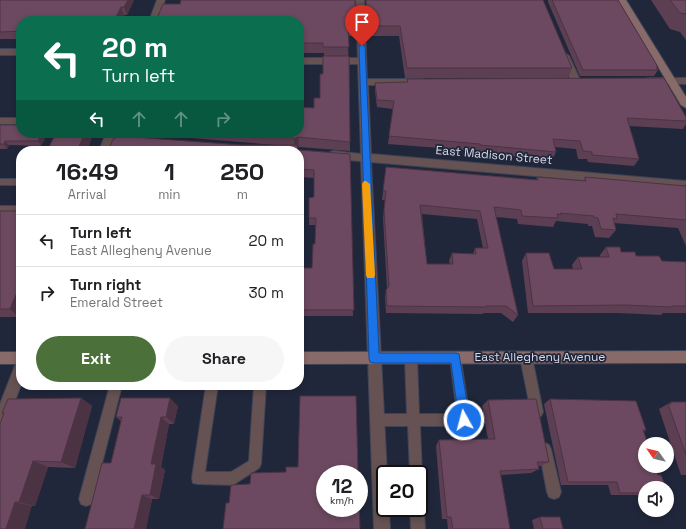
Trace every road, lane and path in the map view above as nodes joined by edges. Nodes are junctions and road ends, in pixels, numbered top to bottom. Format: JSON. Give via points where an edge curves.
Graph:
{"nodes":[{"id":1,"x":161,"y":0,"type":"edge"},
{"id":2,"x":360,"y":0,"type":"edge"},
{"id":3,"x":622,"y":0,"type":"edge"},
{"id":4,"x":155,"y":16,"type":"edge"},
{"id":5,"x":561,"y":48,"type":"edge"},
{"id":6,"x":0,"y":52,"type":"edge"},
{"id":7,"x":16,"y":52,"type":"edge"},
{"id":8,"x":304,"y":61,"type":"edge"},
{"id":9,"x":362,"y":61,"type":"junction"},
{"id":10,"x":638,"y":81,"type":"edge"},
{"id":11,"x":673,"y":81,"type":"junction"},
{"id":12,"x":686,"y":81,"type":"edge"},
{"id":13,"x":364,"y":82,"type":"junction"},
{"id":14,"x":435,"y":82,"type":"edge"},
{"id":15,"x":576,"y":82,"type":"edge"},
{"id":16,"x":686,"y":105,"type":"edge"},
{"id":17,"x":0,"y":121,"type":"edge"},
{"id":18,"x":16,"y":121,"type":"edge"},
{"id":19,"x":134,"y":138,"type":"edge"},
{"id":20,"x":142,"y":139,"type":"edge"},
{"id":21,"x":323,"y":154,"type":"edge"},
{"id":22,"x":365,"y":157,"type":"junction"},
{"id":23,"x":0,"y":182,"type":"edge"},
{"id":24,"x":16,"y":182,"type":"edge"},
{"id":25,"x":686,"y":185,"type":"edge"},
{"id":26,"x":0,"y":210,"type":"edge"},
{"id":27,"x":16,"y":210,"type":"edge"},
{"id":28,"x":526,"y":357,"type":"junction"},
{"id":29,"x":686,"y":357,"type":"edge"},
{"id":30,"x":0,"y":358,"type":"edge"},
{"id":31,"x":16,"y":358,"type":"edge"},
{"id":32,"x":304,"y":358,"type":"edge"},
{"id":33,"x":374,"y":358,"type":"junction"},
{"id":34,"x":411,"y":358,"type":"junction"},
{"id":35,"x":456,"y":358,"type":"junction"},
{"id":36,"x":16,"y":381,"type":"edge"},
{"id":37,"x":115,"y":390,"type":"edge"},
{"id":38,"x":211,"y":390,"type":"edge"},
{"id":39,"x":260,"y":390,"type":"edge"},
{"id":40,"x":414,"y":419,"type":"junction"},
{"id":41,"x":377,"y":420,"type":"junction"},
{"id":42,"x":0,"y":422,"type":"edge"},
{"id":43,"x":539,"y":423,"type":"edge"},
{"id":44,"x":543,"y":439,"type":"edge"},
{"id":45,"x":380,"y":465,"type":"edge"},
{"id":46,"x":416,"y":465,"type":"edge"},
{"id":47,"x":554,"y":492,"type":"dead end"},
{"id":48,"x":86,"y":499,"type":"dead end"},
{"id":49,"x":382,"y":517,"type":"edge"},
{"id":50,"x":417,"y":517,"type":"edge"},
{"id":51,"x":382,"y":529,"type":"edge"},
{"id":52,"x":418,"y":529,"type":"edge"}],
"edges":[{"from":1,"to":4,"type":"street"},
{"from":2,"to":9,"type":"street"},
{"from":3,"to":11,"type":"main road"},
{"from":5,"to":15,"type":"street"},
{"from":6,"to":7,"type":"street"},
{"from":8,"to":9,"type":"street"},
{"from":9,"to":13,"type":"street"},
{"from":10,"to":11,"type":"street"},
{"from":11,"to":12,"type":"street"},
{"from":11,"to":16,"type":"main road"},
{"from":13,"to":14,"type":"street"},
{"from":13,"to":22,"type":"street"},
{"from":17,"to":18,"type":"street"},
{"from":19,"to":20,"type":"street"},
{"from":21,"to":22,"type":"street","name":"East Madison Street"},
{"from":22,"to":25,"type":"street","name":"East Madison Street"},
{"from":22,"to":33,"type":"street"},
{"from":23,"to":24,"type":"lane"},
{"from":26,"to":27,"type":"street"},
{"from":28,"to":29,"type":"main road","name":"East Allegheny Avenue"},
{"from":28,"to":35,"type":"main road","name":"East Allegheny Avenue"},
{"from":28,"to":43,"type":"lane"},
{"from":30,"to":31,"type":"main road"},
{"from":32,"to":33,"type":"main road","name":"East Allegheny Avenue"},
{"from":33,"to":34,"type":"main road","name":"East Allegheny Avenue"},
{"from":33,"to":41,"type":"street"},
{"from":34,"to":35,"type":"main road","name":"East Allegheny Avenue"},
{"from":34,"to":40,"type":"lane"},
{"from":35,"to":40,"type":"lane","via":[[464,420]]},
{"from":36,"to":42,"type":"street"},
{"from":37,"to":48,"type":"lane"},
{"from":38,"to":39,"type":"lane","via":[[198,478],[232,479],[255,464]]},
{"from":40,"to":41,"type":"lane"},
{"from":40,"to":46,"type":"lane"},
{"from":41,"to":45,"type":"street"},
{"from":44,"to":47,"type":"lane"},
{"from":49,"to":51,"type":"street"},
{"from":50,"to":52,"type":"lane"}]}
